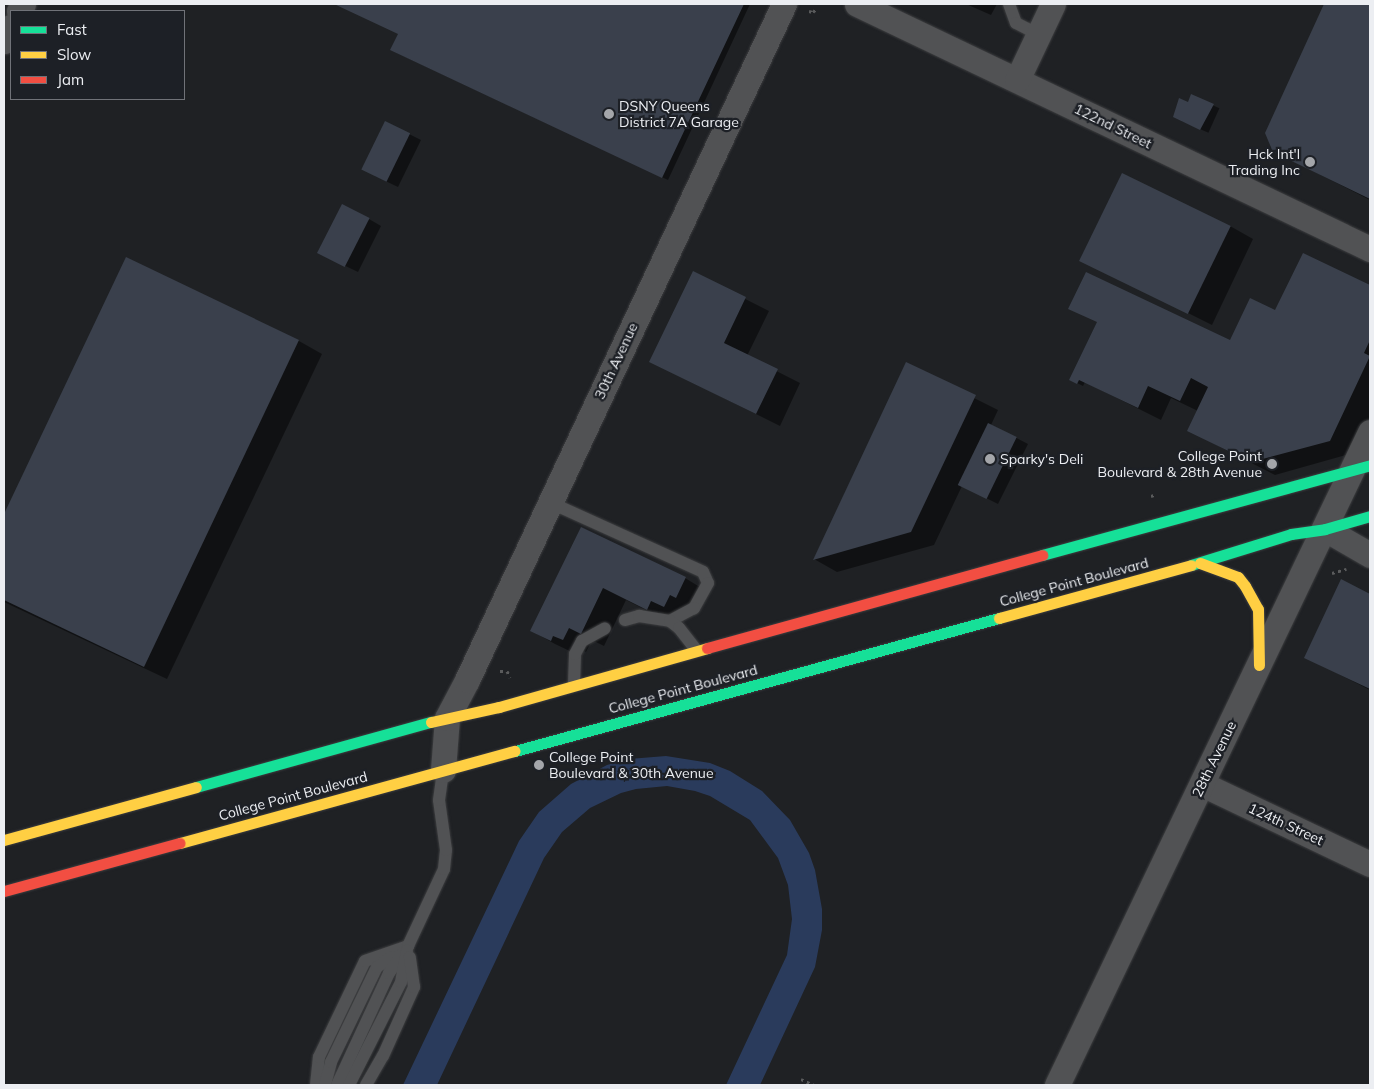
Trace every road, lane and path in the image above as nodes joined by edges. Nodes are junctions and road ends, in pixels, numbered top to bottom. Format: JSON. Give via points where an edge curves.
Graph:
{"nodes":[{"id":1,"x":784,"y":4,"type":"edge"},
{"id":2,"x":857,"y":4,"type":"edge"},
{"id":3,"x":1009,"y":4,"type":"edge"},
{"id":4,"x":1053,"y":4,"type":"edge"},
{"id":5,"x":816,"y":9,"type":"dead end"},
{"id":6,"x":809,"y":11,"type":"dead end"},
{"id":7,"x":10,"y":29,"type":"edge"},
{"id":8,"x":1038,"y":34,"type":"junction"},
{"id":9,"x":4,"y":41,"type":"edge"},
{"id":10,"x":1017,"y":80,"type":"junction"},
{"id":11,"x":1370,"y":249,"type":"edge"},
{"id":12,"x":1370,"y":432,"type":"edge"},
{"id":13,"x":1361,"y":468,"type":"edge"},
{"id":14,"x":1157,"y":494,"type":"dead end"},
{"id":15,"x":1151,"y":496,"type":"dead end"},
{"id":16,"x":549,"y":502,"type":"junction"},
{"id":17,"x":1370,"y":516,"type":"edge"},
{"id":18,"x":1324,"y":529,"type":"junction"},
{"id":19,"x":1370,"y":556,"type":"edge"},
{"id":20,"x":1200,"y":563,"type":"junction"},
{"id":21,"x":1349,"y":568,"type":"dead end"},
{"id":22,"x":1332,"y":573,"type":"dead end"},
{"id":23,"x":626,"y":620,"type":"dead end"},
{"id":24,"x":670,"y":621,"type":"junction"},
{"id":25,"x":605,"y":628,"type":"dead end"},
{"id":26,"x":696,"y":650,"type":"junction"},
{"id":27,"x":1259,"y":665,"type":"junction"},
{"id":28,"x":500,"y":671,"type":"dead end"},
{"id":29,"x":511,"y":679,"type":"dead end"},
{"id":30,"x":574,"y":684,"type":"junction"},
{"id":31,"x":447,"y":718,"type":"junction"},
{"id":32,"x":443,"y":770,"type":"junction"},
{"id":33,"x":1202,"y":784,"type":"junction"},
{"id":34,"x":4,"y":840,"type":"edge"},
{"id":35,"x":1370,"y":864,"type":"edge"},
{"id":36,"x":4,"y":891,"type":"edge"},
{"id":37,"x":408,"y":946,"type":"junction"},
{"id":38,"x":801,"y":1079,"type":"dead end"},
{"id":39,"x":316,"y":1085,"type":"edge"},
{"id":40,"x":325,"y":1085,"type":"edge"},
{"id":41,"x":337,"y":1085,"type":"edge"},
{"id":42,"x":350,"y":1085,"type":"edge"},
{"id":43,"x":366,"y":1085,"type":"edge"},
{"id":44,"x":814,"y":1085,"type":"edge"},
{"id":45,"x":1057,"y":1085,"type":"edge"}],
"edges":[{"from":1,"to":16,"type":"street","name":"30th Avenue"},
{"from":2,"to":10,"type":"street","name":"122nd Street"},
{"from":3,"to":8,"type":"lane","via":[[1016,23]]},
{"from":4,"to":8,"type":"street"},
{"from":5,"to":6,"type":"path"},
{"from":7,"to":9,"type":"street"},
{"from":8,"to":10,"type":"street"},
{"from":10,"to":11,"type":"street","name":"122nd Street"},
{"from":12,"to":13,"type":"street","name":"28th Avenue"},
{"from":13,"to":18,"type":"street","name":"28th Avenue"},
{"from":13,"to":26,"type":"main road"},
{"from":14,"to":15,"type":"path"},
{"from":16,"to":24,"type":"lane","via":[[703,572],[708,583],[694,608]]},
{"from":16,"to":31,"type":"street","name":"30th Avenue"},
{"from":17,"to":18,"type":"main road","name":"College Point Boulevard"},
{"from":18,"to":19,"type":"street"},
{"from":18,"to":20,"type":"main road","name":"College Point Boulevard","via":[[1291,534]]},
{"from":18,"to":27,"type":"street","name":"28th Avenue"},
{"from":20,"to":27,"type":"main road","via":[[1238,577],[1246,586],[1258,609]]},
{"from":20,"to":32,"type":"main road","name":"College Point Boulevard"},
{"from":21,"to":22,"type":"path"},
{"from":23,"to":24,"type":"lane","via":[[639,616]]},
{"from":24,"to":26,"type":"lane"},
{"from":25,"to":30,"type":"lane","via":[[582,641],[575,654]]},
{"from":26,"to":30,"type":"main road"},
{"from":27,"to":33,"type":"street","name":"28th Avenue"},
{"from":28,"to":29,"type":"path","via":[[507,671]]},
{"from":30,"to":31,"type":"main road","via":[[499,707]]},
{"from":31,"to":32,"type":"street"},
{"from":31,"to":34,"type":"main road"},
{"from":32,"to":36,"type":"main road","name":"College Point Boulevard"},
{"from":32,"to":37,"type":"lane","via":[[439,800],[446,850],[444,869]]},
{"from":33,"to":35,"type":"street","name":"124th Street"},
{"from":33,"to":45,"type":"street","name":"28th Avenue"},
{"from":37,"to":39,"type":"lane","via":[[365,961],[319,1057]]},
{"from":37,"to":40,"type":"lane","via":[[377,966],[332,1062]]},
{"from":37,"to":41,"type":"lane","via":[[389,973]]},
{"from":37,"to":42,"type":"lane","via":[[402,982]]},
{"from":37,"to":43,"type":"lane","via":[[414,987],[383,1056]]},
{"from":38,"to":44,"type":"path"}]}
